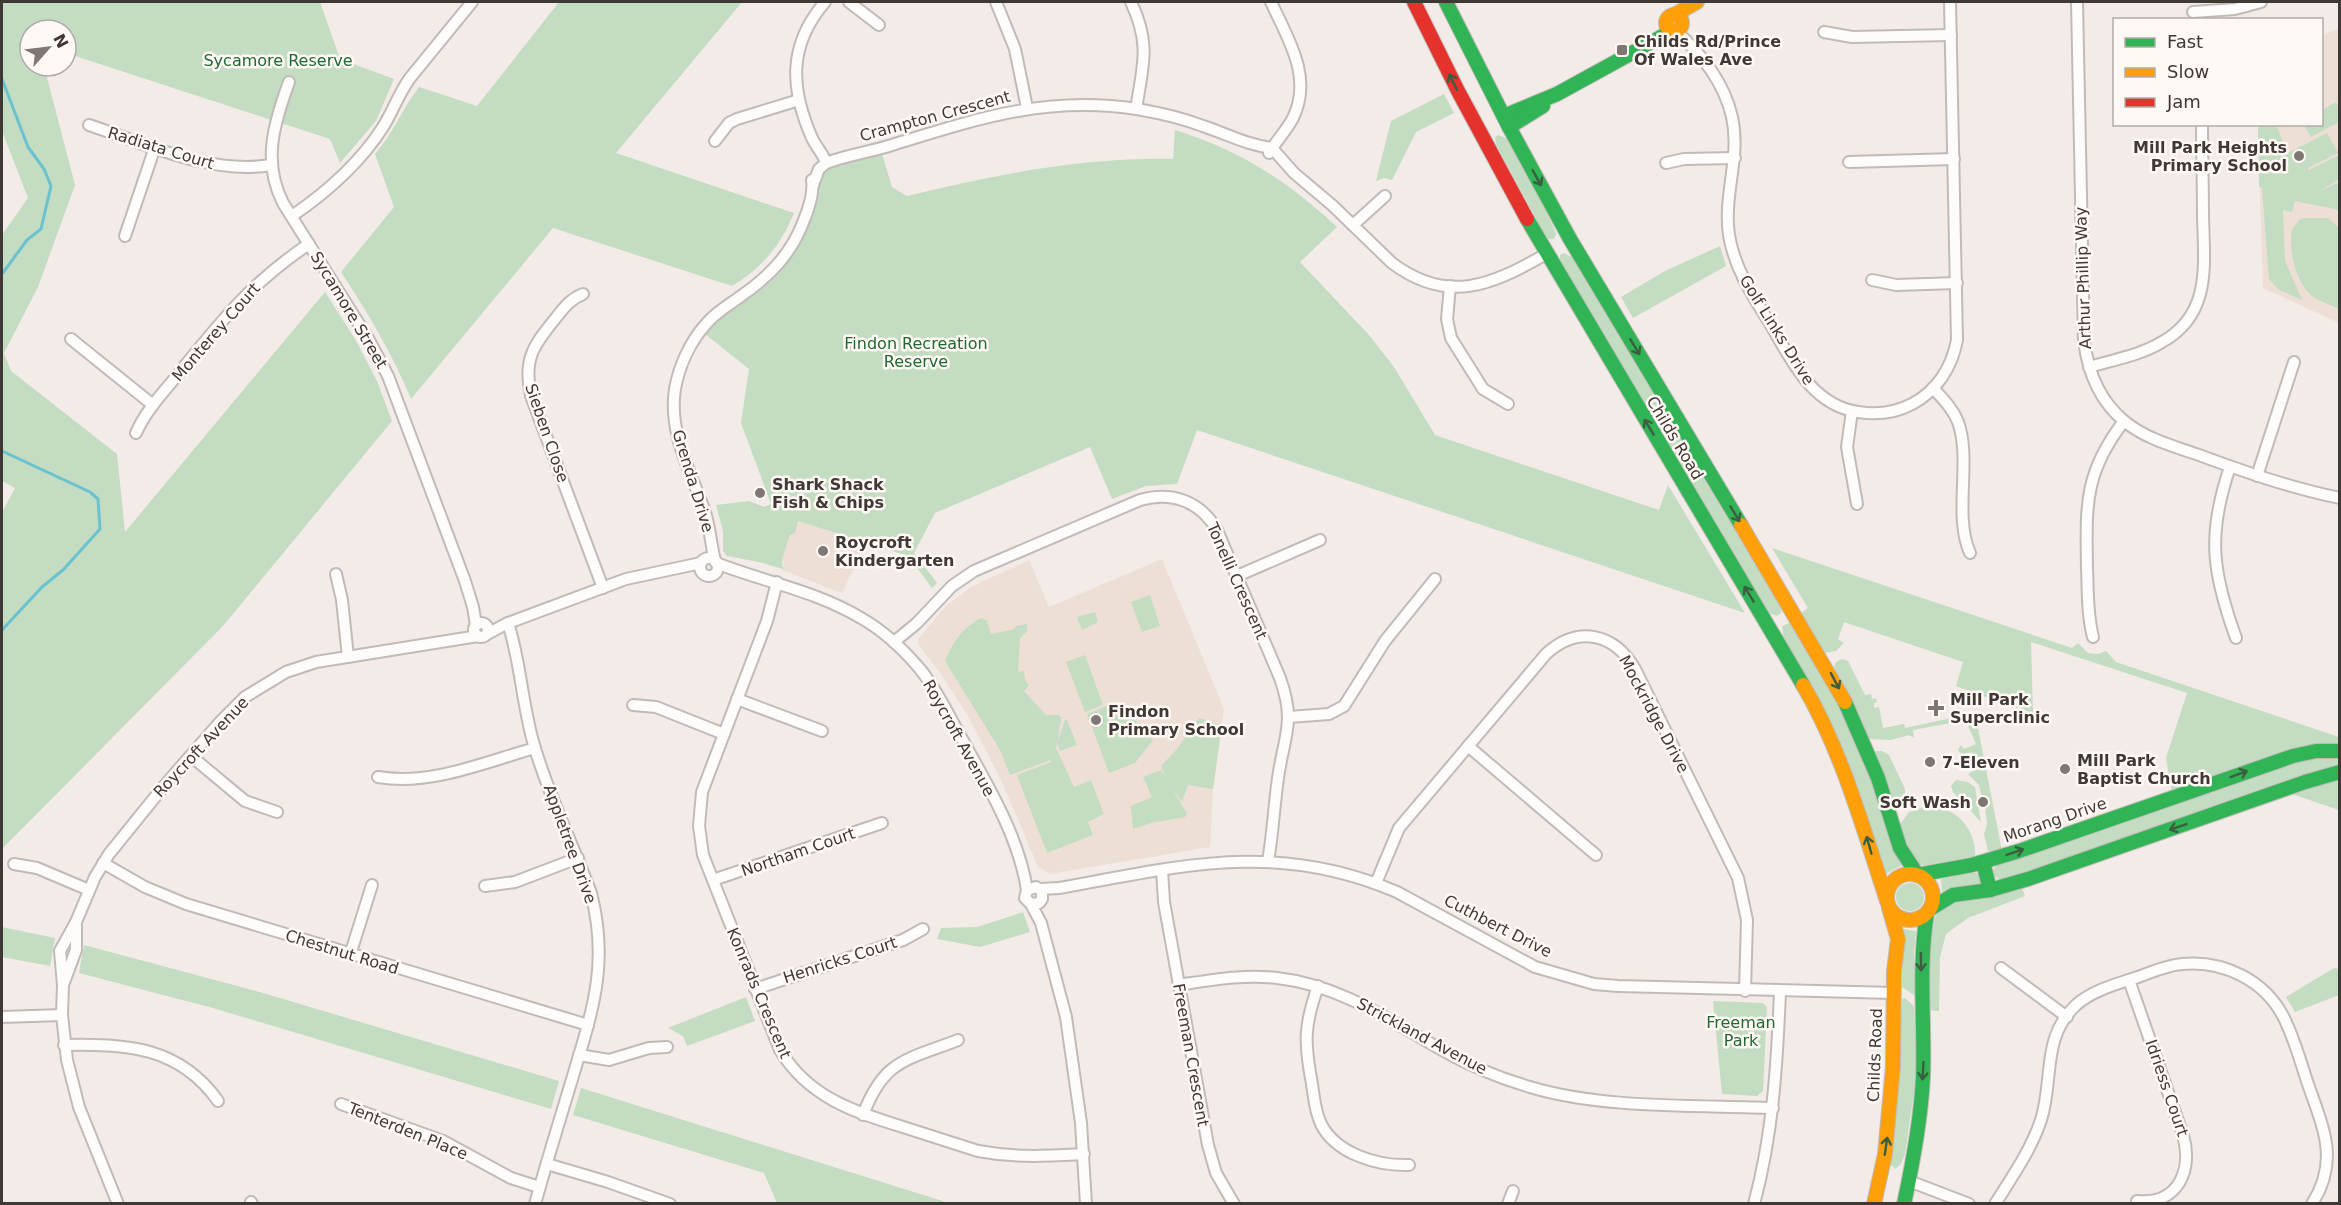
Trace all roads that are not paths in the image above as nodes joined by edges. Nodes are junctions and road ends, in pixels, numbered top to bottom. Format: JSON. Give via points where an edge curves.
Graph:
{"nodes":[{"id":1,"x":472,"y":2,"type":"edge"},
{"id":2,"x":825,"y":2,"type":"edge"},
{"id":3,"x":849,"y":2,"type":"edge"},
{"id":4,"x":996,"y":2,"type":"edge"},
{"id":5,"x":1131,"y":2,"type":"edge"},
{"id":6,"x":1271,"y":2,"type":"edge"},
{"id":7,"x":1414,"y":2,"type":"edge"},
{"id":8,"x":1446,"y":2,"type":"edge"},
{"id":9,"x":1697,"y":2,"type":"edge"},
{"id":10,"x":1950,"y":2,"type":"edge"},
{"id":11,"x":2077,"y":2,"type":"edge"},
{"id":12,"x":2260,"y":2,"type":"edge"},
{"id":13,"x":2193,"y":12,"type":"dead end"},
{"id":14,"x":879,"y":25,"type":"dead end"},
{"id":15,"x":1675,"y":25,"type":"junction"},
{"id":16,"x":1824,"y":32,"type":"dead end"},
{"id":17,"x":1951,"y":35,"type":"junction"},
{"id":18,"x":289,"y":82,"type":"dead end"},
{"id":19,"x":799,"y":100,"type":"junction"},
{"id":20,"x":1027,"y":108,"type":"junction"},
{"id":21,"x":1136,"y":109,"type":"junction"},
{"id":22,"x":1506,"y":122,"type":"junction"},
{"id":23,"x":88,"y":125,"type":"dead end"},
{"id":24,"x":2202,"y":126,"type":"edge"},
{"id":25,"x":1481,"y":133,"type":"junction"},
{"id":26,"x":715,"y":141,"type":"dead end"},
{"id":27,"x":155,"y":147,"type":"junction"},
{"id":28,"x":1271,"y":151,"type":"junction"},
{"id":29,"x":1735,"y":158,"type":"junction"},
{"id":30,"x":823,"y":159,"type":"junction"},
{"id":31,"x":1954,"y":159,"type":"junction"},
{"id":32,"x":1849,"y":162,"type":"dead end"},
{"id":33,"x":1666,"y":164,"type":"dead end"},
{"id":34,"x":271,"y":165,"type":"junction"},
{"id":35,"x":1385,"y":196,"type":"dead end"},
{"id":36,"x":292,"y":216,"type":"junction"},
{"id":37,"x":1353,"y":225,"type":"junction"},
{"id":38,"x":125,"y":236,"type":"dead end"},
{"id":39,"x":1570,"y":239,"type":"junction"},
{"id":40,"x":309,"y":244,"type":"junction"},
{"id":41,"x":1546,"y":254,"type":"junction"},
{"id":42,"x":1872,"y":280,"type":"dead end"},
{"id":43,"x":1957,"y":283,"type":"junction"},
{"id":44,"x":1450,"y":286,"type":"junction"},
{"id":45,"x":583,"y":294,"type":"dead end"},
{"id":46,"x":71,"y":339,"type":"dead end"},
{"id":47,"x":2294,"y":362,"type":"dead end"},
{"id":48,"x":2089,"y":367,"type":"junction"},
{"id":49,"x":1933,"y":388,"type":"junction"},
{"id":50,"x":1508,"y":404,"type":"dead end"},
{"id":51,"x":153,"y":405,"type":"junction"},
{"id":52,"x":1852,"y":411,"type":"junction"},
{"id":53,"x":2124,"y":421,"type":"junction"},
{"id":54,"x":136,"y":433,"type":"dead end"},
{"id":55,"x":2230,"y":467,"type":"junction"},
{"id":56,"x":2257,"y":476,"type":"junction"},
{"id":57,"x":2340,"y":498,"type":"edge"},
{"id":58,"x":1857,"y":504,"type":"dead end"},
{"id":59,"x":1320,"y":540,"type":"dead end"},
{"id":60,"x":1970,"y":553,"type":"dead end"},
{"id":61,"x":710,"y":566,"type":"junction"},
{"id":62,"x":336,"y":574,"type":"dead end"},
{"id":63,"x":1237,"y":576,"type":"junction"},
{"id":64,"x":1435,"y":579,"type":"dead end"},
{"id":65,"x":781,"y":584,"type":"junction"},
{"id":66,"x":603,"y":588,"type":"junction"},
{"id":67,"x":1795,"y":612,"type":"junction"},
{"id":68,"x":508,"y":623,"type":"junction"},
{"id":69,"x":1769,"y":627,"type":"junction"},
{"id":70,"x":480,"y":628,"type":"junction"},
{"id":71,"x":2093,"y":637,"type":"dead end"},
{"id":72,"x":2236,"y":638,"type":"dead end"},
{"id":73,"x":897,"y":644,"type":"junction"},
{"id":74,"x":348,"y":657,"type":"junction"},
{"id":75,"x":737,"y":699,"type":"junction"},
{"id":76,"x":633,"y":705,"type":"dead end"},
{"id":77,"x":1289,"y":717,"type":"junction"},
{"id":78,"x":822,"y":731,"type":"dead end"},
{"id":79,"x":724,"y":734,"type":"junction"},
{"id":80,"x":1468,"y":746,"type":"junction"},
{"id":81,"x":535,"y":748,"type":"junction"},
{"id":82,"x":2340,"y":751,"type":"edge"},
{"id":83,"x":190,"y":756,"type":"junction"},
{"id":84,"x":2340,"y":772,"type":"edge"},
{"id":85,"x":378,"y":777,"type":"dead end"},
{"id":86,"x":277,"y":812,"type":"dead end"},
{"id":87,"x":882,"y":823,"type":"dead end"},
{"id":88,"x":1596,"y":855,"type":"dead end"},
{"id":89,"x":578,"y":858,"type":"junction"},
{"id":90,"x":1272,"y":861,"type":"junction"},
{"id":91,"x":1983,"y":862,"type":"junction"},
{"id":92,"x":103,"y":863,"type":"junction"},
{"id":93,"x":14,"y":864,"type":"dead end"},
{"id":94,"x":1024,"y":869,"type":"junction"},
{"id":95,"x":1159,"y":870,"type":"junction"},
{"id":96,"x":1917,"y":874,"type":"junction"},
{"id":97,"x":713,"y":880,"type":"junction"},
{"id":98,"x":1376,"y":883,"type":"junction"},
{"id":99,"x":372,"y":885,"type":"dead end"},
{"id":100,"x":485,"y":886,"type":"dead end"},
{"id":101,"x":89,"y":890,"type":"junction"},
{"id":102,"x":1027,"y":890,"type":"junction"},
{"id":103,"x":1990,"y":890,"type":"junction"},
{"id":104,"x":1041,"y":893,"type":"junction"},
{"id":105,"x":1031,"y":904,"type":"junction"},
{"id":106,"x":1888,"y":904,"type":"junction"},
{"id":107,"x":1928,"y":911,"type":"junction"},
{"id":108,"x":1041,"y":923,"type":"junction"},
{"id":109,"x":923,"y":929,"type":"dead end"},
{"id":110,"x":351,"y":955,"type":"junction"},
{"id":111,"x":2001,"y":968,"type":"dead end"},
{"id":112,"x":2129,"y":980,"type":"junction"},
{"id":113,"x":1178,"y":985,"type":"junction"},
{"id":114,"x":1318,"y":986,"type":"junction"},
{"id":115,"x":755,"y":989,"type":"junction"},
{"id":116,"x":1745,"y":991,"type":"junction"},
{"id":117,"x":1780,"y":992,"type":"junction"},
{"id":118,"x":1894,"y":993,"type":"junction"},
{"id":119,"x":1923,"y":1013,"type":"junction"},
{"id":120,"x":62,"y":1015,"type":"junction"},
{"id":121,"x":2,"y":1017,"type":"edge"},
{"id":122,"x":2067,"y":1017,"type":"junction"},
{"id":123,"x":588,"y":1025,"type":"junction"},
{"id":124,"x":958,"y":1040,"type":"dead end"},
{"id":125,"x":64,"y":1045,"type":"junction"},
{"id":126,"x":668,"y":1047,"type":"dead end"},
{"id":127,"x":579,"y":1055,"type":"junction"},
{"id":128,"x":218,"y":1101,"type":"dead end"},
{"id":129,"x":341,"y":1104,"type":"dead end"},
{"id":130,"x":1773,"y":1108,"type":"junction"},
{"id":131,"x":863,"y":1115,"type":"junction"},
{"id":132,"x":1084,"y":1154,"type":"junction"},
{"id":133,"x":547,"y":1164,"type":"junction"},
{"id":134,"x":1408,"y":1165,"type":"dead end"},
{"id":135,"x":1894,"y":1182,"type":"junction"},
{"id":136,"x":539,"y":1187,"type":"junction"},
{"id":137,"x":1513,"y":1191,"type":"dead end"},
{"id":138,"x":2137,"y":1201,"type":"dead end"},
{"id":139,"x":117,"y":1203,"type":"edge"},
{"id":140,"x":535,"y":1203,"type":"edge"},
{"id":141,"x":670,"y":1203,"type":"edge"},
{"id":142,"x":1086,"y":1203,"type":"edge"},
{"id":143,"x":1234,"y":1203,"type":"edge"},
{"id":144,"x":1508,"y":1203,"type":"edge"},
{"id":145,"x":1754,"y":1203,"type":"edge"},
{"id":146,"x":1874,"y":1203,"type":"edge"},
{"id":147,"x":1904,"y":1203,"type":"edge"},
{"id":148,"x":1970,"y":1203,"type":"edge"},
{"id":149,"x":1995,"y":1203,"type":"edge"},
{"id":150,"x":2312,"y":1203,"type":"edge"}],
"edges":[{"from":1,"to":36,"type":"street","via":[[410,78],[381,130],[361,156],[325,192]]},
{"from":2,"to":19,"type":"street","via":[[808,25],[797,57]]},
{"from":3,"to":14,"type":"street"},
{"from":4,"to":20,"type":"street","via":[[1015,49]]},
{"from":5,"to":21,"type":"street","via":[[1145,46]]},
{"from":6,"to":28,"type":"street","via":[[1296,56],[1301,77],[1296,111]]},
{"from":25,"to":7,"type":"main road","name":"Childs Road","one_way":true},
{"from":8,"to":22,"type":"main road","name":"Childs Road"},
{"from":9,"to":15,"type":"main road"},
{"from":10,"to":17,"type":"street","name":"Golf Links Drive"},
{"from":11,"to":48,"type":"street","name":"Arthur Phillip Way","via":[[2082,306]]},
{"from":12,"to":13,"type":"street","via":[[2235,9]]},
{"from":15,"to":22,"type":"main road","via":[[1543,106]]},
{"from":15,"to":29,"type":"street","name":"Golf Links Drive","via":[[1714,75],[1728,103],[1735,134]]},
{"from":16,"to":17,"type":"street","via":[[1852,37]]},
{"from":17,"to":31,"type":"street","name":"Golf Links Drive"},
{"from":18,"to":34,"type":"street","name":"Sycamore Street","via":[[272,136]]},
{"from":19,"to":26,"type":"street","via":[[737,119]]},
{"from":19,"to":30,"type":"street","via":[[811,147]]},
{"from":20,"to":21,"type":"street","name":"Crampton Crescent","via":[[1080,104]]},
{"from":20,"to":30,"type":"street","name":"Crampton Crescent","via":[[887,147]]},
{"from":21,"to":28,"type":"street","name":"Crampton Crescent","via":[[1182,119]]},
{"from":22,"to":25,"type":"main road"},
{"from":22,"to":39,"type":"main road","name":"Childs Road","one_way":true},
{"from":23,"to":27,"type":"street","name":"Radiata Court"},
{"from":24,"to":48,"type":"street","via":[[2205,270],[2198,302],[2185,323],[2163,342]]},
{"from":25,"to":41,"type":"main road","name":"Childs Road"},
{"from":27,"to":34,"type":"street","name":"Radiata Court","via":[[212,165]]},
{"from":27,"to":38,"type":"street"},
{"from":28,"to":37,"type":"street"},
{"from":29,"to":33,"type":"street","via":[[1684,159]]},
{"from":29,"to":52,"type":"street","name":"Golf Links Drive","via":[[1728,221],[1740,270],[1807,383],[1826,400]]},
{"from":30,"to":61,"type":"street","name":"Grenda Drive","via":[[808,210],[785,256],[767,276],[704,326],[690,346],[679,375],[674,403],[676,426],[707,520]]},
{"from":31,"to":32,"type":"street"},
{"from":31,"to":43,"type":"street","name":"Golf Links Drive"},
{"from":34,"to":36,"type":"street","name":"Sycamore Street","via":[[276,188]]},
{"from":35,"to":37,"type":"street"},
{"from":36,"to":40,"type":"street","name":"Sycamore Street"},
{"from":37,"to":44,"type":"street","via":[[1402,270],[1424,281]]},
{"from":39,"to":41,"type":"main road"},
{"from":39,"to":67,"type":"main road","name":"Childs Road","one_way":true},
{"from":40,"to":51,"type":"street","name":"Monterey Court","via":[[270,272],[233,307]]},
{"from":40,"to":70,"type":"street","name":"Sycamore Street","via":[[388,376]]},
{"from":41,"to":44,"type":"street","via":[[1498,279],[1474,286]]},
{"from":69,"to":41,"type":"main road","name":"Childs Road","one_way":true},
{"from":42,"to":43,"type":"street","via":[[1896,285]]},
{"from":43,"to":49,"type":"street","name":"Golf Links Drive","via":[[1955,351]]},
{"from":44,"to":50,"type":"street","via":[[1447,319],[1451,338],[1477,382]]},
{"from":45,"to":66,"type":"street","name":"Sieben Close","via":[[565,307],[538,339],[530,356],[528,383]]},
{"from":46,"to":51,"type":"street"},
{"from":47,"to":56,"type":"street"},
{"from":48,"to":53,"type":"street","name":"Arthur Phillip Way","via":[[2102,396]]},
{"from":49,"to":52,"type":"street","name":"Golf Links Drive","via":[[1912,404],[1891,412]]},
{"from":49,"to":60,"type":"street","via":[[1954,414],[1961,432],[1964,532]]},
{"from":51,"to":54,"type":"street","name":"Monterey Court"},
{"from":52,"to":58,"type":"street","via":[[1847,447]]},
{"from":53,"to":55,"type":"street","name":"Arthur Phillip Way","via":[[2153,439]]},
{"from":53,"to":71,"type":"street","via":[[2099,458],[2087,498],[2088,614]]},
{"from":55,"to":56,"type":"street","name":"Arthur Phillip Way"},
{"from":55,"to":72,"type":"street","via":[[2218,507],[2214,543],[2219,589]]},
{"from":56,"to":57,"type":"street","name":"Arthur Phillip Way"},
{"from":59,"to":63,"type":"street"},
{"from":61,"to":65,"type":"street","name":"Roycroft Avenue"},
{"from":61,"to":66,"type":"street","name":"Roycroft Avenue","via":[[692,572],[660,571]]},
{"from":62,"to":74,"type":"street"},
{"from":63,"to":73,"type":"street","name":"Tonelli Crescent","via":[[1206,514],[1187,501],[1167,496],[1148,498],[974,571],[952,586]]},
{"from":63,"to":77,"type":"street","name":"Tonelli Crescent","via":[[1280,678]]},
{"from":64,"to":77,"type":"street","via":[[1384,640],[1344,706],[1329,714]]},
{"from":65,"to":73,"type":"street","name":"Roycroft Avenue","via":[[846,609]]},
{"from":65,"to":75,"type":"street","name":"Konrads Crescent"},
{"from":66,"to":68,"type":"street","name":"Roycroft Avenue"},
{"from":67,"to":69,"type":"main road"},
{"from":67,"to":96,"type":"main road","name":"Childs Road","one_way":true,"via":[[1853,717],[1900,848]]},
{"from":68,"to":70,"type":"street","name":"Roycroft Avenue"},
{"from":68,"to":81,"type":"street","name":"Appletree Drive"},
{"from":106,"to":69,"type":"main road","name":"Childs Road","one_way":true,"via":[[1838,755],[1813,702]]},
{"from":70,"to":74,"type":"street","name":"Roycroft Avenue","via":[[457,638]]},
{"from":73,"to":94,"type":"street","name":"Roycroft Avenue","via":[[921,670],[940,700],[992,795]]},
{"from":74,"to":83,"type":"street","name":"Roycroft Avenue","via":[[301,666],[264,684],[233,709]]},
{"from":75,"to":78,"type":"street"},
{"from":75,"to":79,"type":"street","name":"Konrads Crescent"},
{"from":76,"to":79,"type":"street","via":[[656,707]]},
{"from":77,"to":90,"type":"street","name":"Tonelli Crescent","via":[[1278,780]]},
{"from":79,"to":97,"type":"street","name":"Konrads Crescent","via":[[699,812],[699,840]]},
{"from":80,"to":88,"type":"street"},
{"from":80,"to":98,"type":"street","name":"Mockridge Drive","via":[[1399,828]]},
{"from":80,"to":116,"type":"street","name":"Mockridge Drive","via":[[1554,647],[1584,636],[1618,647],[1635,669],[1738,879],[1747,920]]},
{"from":81,"to":85,"type":"street","via":[[458,771],[406,780]]},
{"from":81,"to":89,"type":"street","name":"Appletree Drive"},
{"from":91,"to":82,"type":"main road","name":"Morang Drive","one_way":true,"via":[[2293,756]]},
{"from":83,"to":86,"type":"street","via":[[240,797]]},
{"from":83,"to":92,"type":"street","name":"Roycroft Avenue"},
{"from":84,"to":103,"type":"main road","one_way":true},
{"from":87,"to":97,"type":"street","name":"Northam Court"},
{"from":89,"to":100,"type":"street","via":[[515,882]]},
{"from":89,"to":123,"type":"street","name":"Appletree Drive","via":[[596,912],[600,946]]},
{"from":90,"to":95,"type":"street","name":"Cuthbert Drive","via":[[1226,861]]},
{"from":90,"to":98,"type":"street","name":"Cuthbert Drive","via":[[1318,867]]},
{"from":91,"to":96,"type":"main road","name":"Morang Drive"},
{"from":91,"to":103,"type":"main road"},
{"from":92,"to":101,"type":"street","name":"Roycroft Avenue"},
{"from":92,"to":110,"type":"street","name":"Chestnut Road","via":[[186,904]]},
{"from":93,"to":101,"type":"street","via":[[37,868]]},
{"from":94,"to":102,"type":"street","name":"Roycroft Avenue"},
{"from":94,"to":104,"type":"street","name":"Roycroft Avenue"},
{"from":95,"to":104,"type":"street","name":"Cuthbert Drive"},
{"from":95,"to":113,"type":"street","name":"Freeman Crescent","via":[[1159,891]]},
{"from":96,"to":106,"type":"main road","via":[[1894,879],[1887,893]]},
{"from":96,"to":107,"type":"main road","via":[[1932,889]]},
{"from":97,"to":115,"type":"street","name":"Konrads Crescent"},
{"from":98,"to":116,"type":"street","name":"Cuthbert Drive","via":[[1517,958],[1558,974],[1594,984]]},
{"from":99,"to":110,"type":"street"},
{"from":101,"to":120,"type":"street","name":"Roycroft Avenue","via":[[60,951]]},
{"from":102,"to":104,"type":"street","via":[[1034,886]]},
{"from":102,"to":105,"type":"street","via":[[1025,898]]},
{"from":103,"to":107,"type":"main road","via":[[1953,896]]},
{"from":104,"to":105,"type":"street","via":[[1039,903]]},
{"from":104,"to":108,"type":"street"},
{"from":105,"to":108,"type":"street"},
{"from":106,"to":107,"type":"main road","via":[[1894,914],[1907,920]]},
{"from":106,"to":118,"type":"main road","name":"Childs Road","via":[[1898,939]]},
{"from":107,"to":119,"type":"main road","name":"Childs Road","one_way":true,"via":[[1920,953]]},
{"from":108,"to":132,"type":"street","via":[[1066,1017]]},
{"from":109,"to":115,"type":"street","name":"Henricks Court","via":[[903,940]]},
{"from":110,"to":123,"type":"street","name":"Chestnut Road"},
{"from":111,"to":122,"type":"street"},
{"from":112,"to":122,"type":"street","via":[[2092,994]]},
{"from":112,"to":138,"type":"street","name":"Idriess Court","via":[[2188,1158],[2184,1177],[2173,1192],[2157,1202]]},
{"from":112,"to":150,"type":"street","via":[[2182,964],[2214,965],[2255,984],[2277,1007],[2289,1028],[2327,1140],[2325,1176]]},
{"from":113,"to":114,"type":"street","name":"Strickland Avenue","via":[[1259,976]]},
{"from":113,"to":143,"type":"street","name":"Freeman Crescent","via":[[1210,1152],[1216,1173]]},
{"from":114,"to":130,"type":"street","name":"Strickland Avenue","via":[[1367,1006],[1461,1060],[1532,1088],[1606,1101]]},
{"from":114,"to":134,"type":"street","via":[[1305,1041],[1321,1125],[1331,1139],[1347,1150],[1386,1164]]},
{"from":115,"to":131,"type":"street","name":"Konrads Crescent","via":[[788,1063],[820,1094]]},
{"from":116,"to":117,"type":"street","name":"Cuthbert Drive"},
{"from":117,"to":118,"type":"street","name":"Cuthbert Drive"},
{"from":117,"to":130,"type":"street"},
{"from":118,"to":119,"type":"main road","name":"Cuthbert Drive","via":[[1912,997]]},
{"from":135,"to":118,"type":"main road","name":"Childs Road","one_way":true,"via":[[1889,1119]]},
{"from":119,"to":135,"type":"main road","name":"Childs Road","one_way":true,"via":[[1921,1099]]},
{"from":120,"to":121,"type":"street"},
{"from":120,"to":125,"type":"street","name":"Roycroft Avenue"},
{"from":122,"to":149,"type":"street","via":[[2052,1043],[2045,1106],[2036,1134]]},
{"from":123,"to":127,"type":"street","name":"Appletree Drive"},
{"from":124,"to":131,"type":"street","via":[[888,1070],[874,1089]]},
{"from":125,"to":128,"type":"street","via":[[108,1044],[163,1056],[201,1078]]},
{"from":125,"to":139,"type":"street","name":"Roycroft Avenue","via":[[79,1107]]},
{"from":126,"to":127,"type":"street","via":[[649,1048],[609,1060]]},
{"from":127,"to":133,"type":"street","name":"Appletree Drive"},
{"from":129,"to":136,"type":"street","name":"Tenterden Place","via":[[443,1141],[511,1178]]},
{"from":130,"to":145,"type":"street"},
{"from":131,"to":132,"type":"street","name":"Konrads Crescent","via":[[978,1151],[1030,1157]]},
{"from":132,"to":142,"type":"street"},
{"from":133,"to":136,"type":"street","name":"Appletree Drive"},
{"from":133,"to":141,"type":"street"},
{"from":135,"to":146,"type":"main road","name":"Childs Road"},
{"from":135,"to":147,"type":"main road","name":"Childs Road"},
{"from":135,"to":148,"type":"street"},
{"from":136,"to":140,"type":"street","name":"Appletree Drive"},
{"from":137,"to":144,"type":"street"}]}
